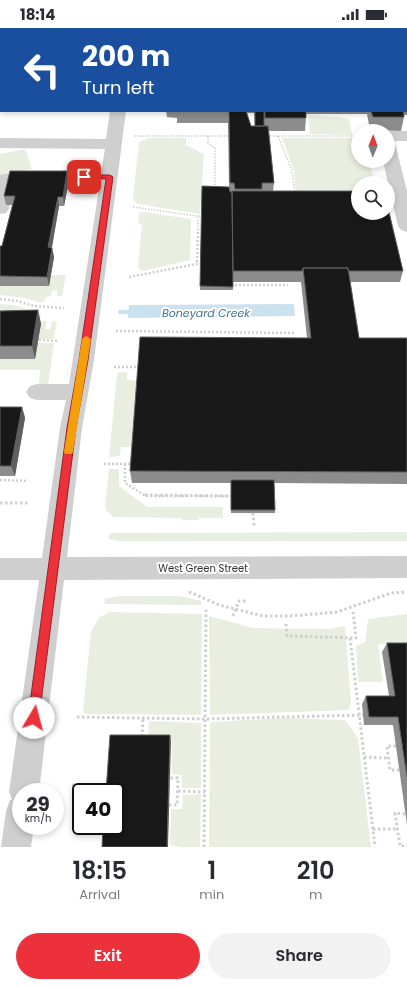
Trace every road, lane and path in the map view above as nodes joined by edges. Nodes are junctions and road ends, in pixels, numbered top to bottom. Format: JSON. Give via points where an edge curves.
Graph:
{"nodes":[{"id":1,"x":118,"y":112,"type":"edge"},
{"id":2,"x":208,"y":136,"type":"junction"},
{"id":3,"x":229,"y":136,"type":"edge"},
{"id":4,"x":266,"y":136,"type":"edge"},
{"id":5,"x":278,"y":136,"type":"junction"},
{"id":6,"x":351,"y":136,"type":"edge"},
{"id":7,"x":395,"y":136,"type":"edge"},
{"id":8,"x":407,"y":136,"type":"edge"},
{"id":9,"x":115,"y":140,"type":"junction"},
{"id":10,"x":0,"y":143,"type":"edge"},
{"id":11,"x":393,"y":168,"type":"edge"},
{"id":12,"x":110,"y":177,"type":"junction"},
{"id":13,"x":4,"y":180,"type":"edge"},
{"id":14,"x":215,"y":191,"type":"edge"},
{"id":15,"x":295,"y":194,"type":"edge"},
{"id":16,"x":133,"y":207,"type":"dead end"},
{"id":17,"x":0,"y":209,"type":"edge"},
{"id":18,"x":198,"y":217,"type":"junction"},
{"id":19,"x":209,"y":217,"type":"edge"},
{"id":20,"x":407,"y":226,"type":"edge"},
{"id":21,"x":197,"y":262,"type":"junction"},
{"id":22,"x":203,"y":263,"type":"edge"},
{"id":23,"x":129,"y":277,"type":"dead end"},
{"id":24,"x":224,"y":285,"type":"edge"},
{"id":25,"x":288,"y":285,"type":"edge"},
{"id":26,"x":0,"y":299,"type":"edge"},
{"id":27,"x":64,"y":308,"type":"dead end"},
{"id":28,"x":116,"y":332,"type":"dead end"},
{"id":29,"x":245,"y":332,"type":"junction"},
{"id":30,"x":296,"y":333,"type":"dead end"},
{"id":31,"x":245,"y":338,"type":"edge"},
{"id":32,"x":39,"y":340,"type":"dead end"},
{"id":33,"x":58,"y":341,"type":"dead end"},
{"id":34,"x":114,"y":367,"type":"dead end"},
{"id":35,"x":140,"y":367,"type":"edge"},
{"id":36,"x":36,"y":392,"type":"dead end"},
{"id":37,"x":78,"y":392,"type":"junction"},
{"id":38,"x":104,"y":464,"type":"dead end"},
{"id":39,"x":125,"y":464,"type":"junction"},
{"id":40,"x":133,"y":464,"type":"edge"},
{"id":41,"x":0,"y":480,"type":"edge"},
{"id":42,"x":28,"y":481,"type":"dead end"},
{"id":43,"x":231,"y":496,"type":"edge"},
{"id":44,"x":0,"y":503,"type":"edge"},
{"id":45,"x":29,"y":503,"type":"dead end"},
{"id":46,"x":253,"y":513,"type":"edge"},
{"id":47,"x":254,"y":526,"type":"dead end"},
{"id":48,"x":407,"y":567,"type":"edge"},
{"id":49,"x":0,"y":569,"type":"edge"},
{"id":50,"x":53,"y":569,"type":"junction"},
{"id":51,"x":186,"y":591,"type":"dead end"},
{"id":52,"x":407,"y":591,"type":"edge"},
{"id":53,"x":246,"y":601,"type":"dead end"},
{"id":54,"x":206,"y":608,"type":"dead end"},
{"id":55,"x":236,"y":609,"type":"junction"},
{"id":56,"x":353,"y":612,"type":"dead end"},
{"id":57,"x":233,"y":616,"type":"dead end"},
{"id":58,"x":286,"y":624,"type":"dead end"},
{"id":59,"x":350,"y":638,"type":"junction"},
{"id":60,"x":363,"y":714,"type":"dead end"},
{"id":61,"x":358,"y":715,"type":"junction"},
{"id":62,"x":77,"y":717,"type":"dead end"},
{"id":63,"x":143,"y":718,"type":"junction"},
{"id":64,"x":205,"y":719,"type":"junction"},
{"id":65,"x":142,"y":742,"type":"edge"},
{"id":66,"x":396,"y":746,"type":"dead end"},
{"id":67,"x":364,"y":757,"type":"junction"},
{"id":68,"x":388,"y":758,"type":"junction"},
{"id":69,"x":399,"y":770,"type":"dead end"},
{"id":70,"x":170,"y":778,"type":"edge"},
{"id":71,"x":25,"y":783,"type":"edge"},
{"id":72,"x":178,"y":791,"type":"junction"},
{"id":73,"x":205,"y":792,"type":"junction"},
{"id":74,"x":170,"y":805,"type":"edge"},
{"id":75,"x":405,"y":814,"type":"dead end"},
{"id":76,"x":373,"y":829,"type":"junction"},
{"id":77,"x":397,"y":829,"type":"junction"},
{"id":78,"x":18,"y":835,"type":"edge"},
{"id":79,"x":407,"y":846,"type":"edge"},
{"id":80,"x":16,"y":847,"type":"edge"},
{"id":81,"x":204,"y":847,"type":"edge"},
{"id":82,"x":375,"y":847,"type":"edge"}],
"edges":[{"from":1,"to":9,"type":"street"},
{"from":2,"to":3,"type":"path"},
{"from":2,"to":9,"type":"path"},
{"from":2,"to":14,"type":"path","via":[[208,143],[215,148]]},
{"from":4,"to":5,"type":"path"},
{"from":5,"to":6,"type":"path"},
{"from":5,"to":15,"type":"path","via":[[292,171]]},
{"from":7,"to":8,"type":"street"},
{"from":9,"to":10,"type":"street"},
{"from":9,"to":12,"type":"street"},
{"from":11,"to":20,"type":"street"},
{"from":12,"to":13,"type":"street","via":[[16,177]]},
{"from":12,"to":37,"type":"street"},
{"from":13,"to":17,"type":"street"},
{"from":16,"to":18,"type":"path"},
{"from":18,"to":19,"type":"path"},
{"from":18,"to":21,"type":"path"},
{"from":21,"to":22,"type":"path"},
{"from":21,"to":23,"type":"path"},
{"from":24,"to":25,"type":"path"},
{"from":26,"to":27,"type":"path","via":[[39,307]]},
{"from":28,"to":29,"type":"path"},
{"from":29,"to":30,"type":"path"},
{"from":29,"to":31,"type":"path"},
{"from":32,"to":33,"type":"path"},
{"from":34,"to":35,"type":"path"},
{"from":36,"to":37,"type":"street"},
{"from":37,"to":50,"type":"street"},
{"from":38,"to":39,"type":"path"},
{"from":39,"to":40,"type":"path"},
{"from":39,"to":43,"type":"path","via":[[125,483],[146,496]]},
{"from":41,"to":42,"type":"path"},
{"from":44,"to":45,"type":"path"},
{"from":46,"to":47,"type":"path"},
{"from":48,"to":50,"type":"street","name":"West Green Street"},
{"from":49,"to":50,"type":"street","name":"West Green Street"},
{"from":50,"to":71,"type":"street"},
{"from":51,"to":55,"type":"path"},
{"from":52,"to":55,"type":"path","via":[[391,593],[337,612],[263,616]]},
{"from":53,"to":55,"type":"path","via":[[239,601]]},
{"from":54,"to":64,"type":"path"},
{"from":55,"to":57,"type":"path"},
{"from":56,"to":59,"type":"path","via":[[356,638]]},
{"from":58,"to":59,"type":"path","via":[[287,636]]},
{"from":59,"to":61,"type":"path"},
{"from":60,"to":61,"type":"path"},
{"from":61,"to":64,"type":"path"},
{"from":61,"to":67,"type":"path"},
{"from":62,"to":63,"type":"path"},
{"from":63,"to":64,"type":"path"},
{"from":63,"to":65,"type":"path"},
{"from":64,"to":73,"type":"path"},
{"from":66,"to":68,"type":"path","via":[[387,746]]},
{"from":67,"to":68,"type":"path"},
{"from":67,"to":76,"type":"path"},
{"from":68,"to":69,"type":"path","via":[[390,770]]},
{"from":70,"to":72,"type":"path","via":[[178,778]]},
{"from":72,"to":73,"type":"path"},
{"from":72,"to":74,"type":"path","via":[[177,805]]},
{"from":73,"to":81,"type":"path"},
{"from":75,"to":77,"type":"path","via":[[395,813]]},
{"from":76,"to":77,"type":"path"},
{"from":76,"to":82,"type":"path"},
{"from":77,"to":79,"type":"path","via":[[400,846]]},
{"from":78,"to":80,"type":"street"}]}
